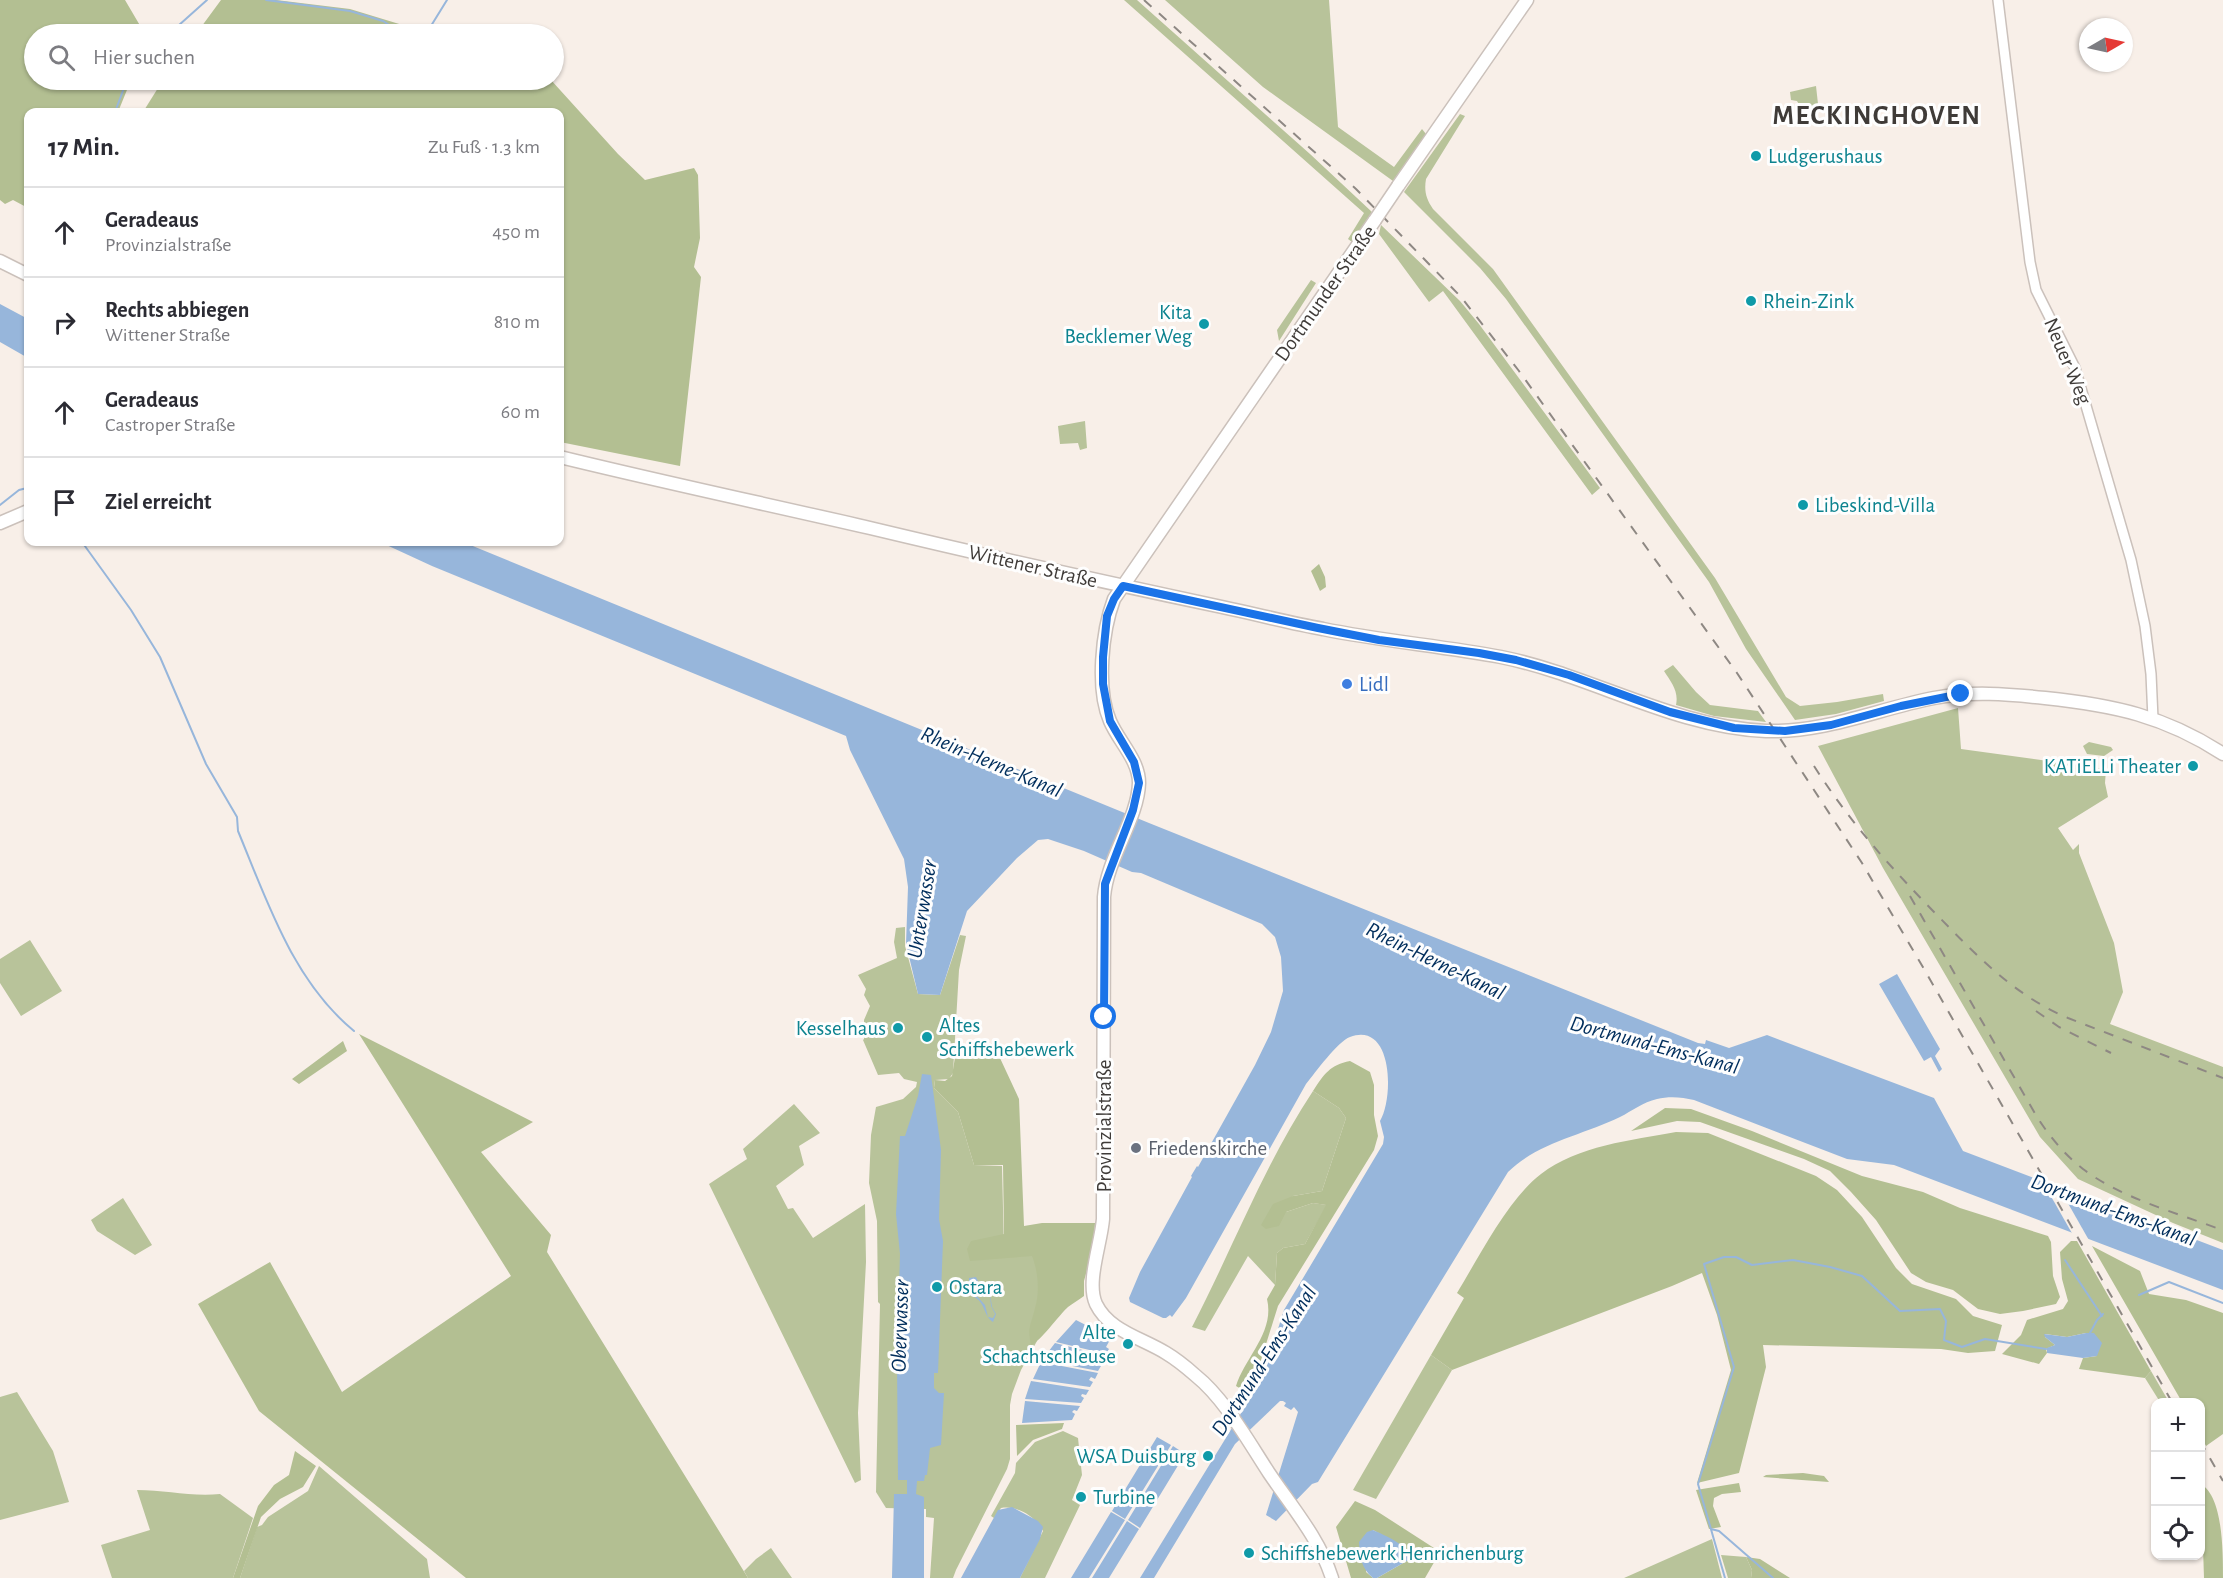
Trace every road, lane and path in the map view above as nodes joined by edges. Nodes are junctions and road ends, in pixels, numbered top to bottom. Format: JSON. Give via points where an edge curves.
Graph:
{"nodes":[{"id":1,"x":1527,"y":0,"type":"edge"},
{"id":2,"x":1998,"y":0,"type":"edge"},
{"id":3,"x":0,"y":261,"type":"edge"},
{"id":4,"x":24,"y":273,"type":"edge"},
{"id":5,"x":564,"y":458,"type":"edge"},
{"id":6,"x":24,"y":513,"type":"edge"},
{"id":7,"x":0,"y":523,"type":"edge"},
{"id":8,"x":1123,"y":586,"type":"junction"},
{"id":9,"x":2153,"y":719,"type":"junction"},
{"id":10,"x":2223,"y":754,"type":"edge"},
{"id":11,"x":1332,"y":1578,"type":"edge"}],
"edges":[{"from":1,"to":8,"type":"main road","name":"Dortmunder Straße","bridge":true},
{"from":2,"to":9,"type":"street","name":"Neuer Weg","via":[[2030,262],[2037,290],[2076,368],[2131,560],[2145,626]]},
{"from":3,"to":4,"type":"main road"},
{"from":5,"to":8,"type":"main road","name":"Wittener Straße"},
{"from":6,"to":7,"type":"main road"},
{"from":8,"to":9,"type":"main road","name":"Wittener Straße","via":[[1379,640],[1516,660],[1670,712],[1734,728],[1808,729],[1961,694],[2089,703]]},
{"from":8,"to":11,"type":"main road","name":"Provinzialstraße","via":[[1107,616],[1103,684],[1110,721],[1138,772],[1138,787],[1110,867],[1104,897],[1103,1219],[1092,1285],[1096,1302],[1107,1320],[1165,1352],[1209,1388],[1320,1548]]},
{"from":9,"to":10,"type":"main road","name":"Wittener Straße","via":[[2190,733]]}]}
